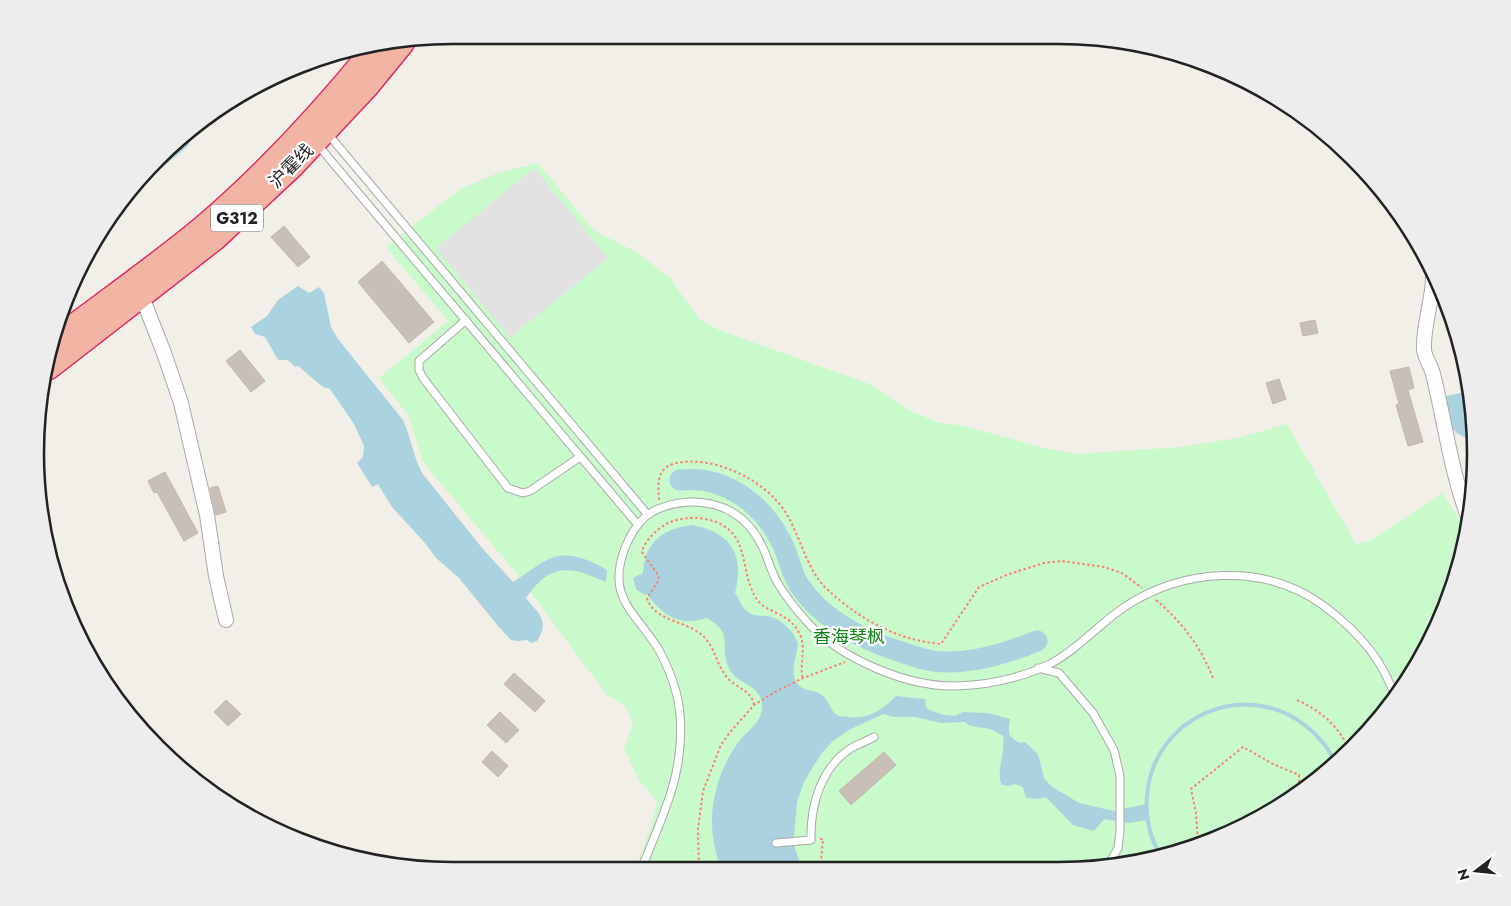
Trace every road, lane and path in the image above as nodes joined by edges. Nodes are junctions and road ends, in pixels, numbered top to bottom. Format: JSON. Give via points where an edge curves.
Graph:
{"nodes":[{"id":1,"x":400,"y":47,"type":"edge"},
{"id":2,"x":370,"y":53,"type":"edge"},
{"id":3,"x":314,"y":130,"type":"junction"},
{"id":4,"x":1433,"y":290,"type":"edge"},
{"id":5,"x":142,"y":297,"type":"junction"},
{"id":6,"x":466,"y":320,"type":"junction"},
{"id":7,"x":61,"y":335,"type":"edge"},
{"id":8,"x":54,"y":364,"type":"edge"},
{"id":9,"x":580,"y":457,"type":"junction"},
{"id":10,"x":1464,"y":501,"type":"edge"},
{"id":11,"x":659,"y":509,"type":"junction"},
{"id":12,"x":648,"y":515,"type":"junction"},
{"id":13,"x":638,"y":524,"type":"junction"},
{"id":14,"x":1150,"y":592,"type":"junction"},
{"id":15,"x":226,"y":620,"type":"dead end"},
{"id":16,"x":853,"y":656,"type":"junction"},
{"id":17,"x":1038,"y":668,"type":"junction"},
{"id":18,"x":803,"y":678,"type":"junction"},
{"id":19,"x":1213,"y":678,"type":"dead end"},
{"id":20,"x":1391,"y":690,"type":"edge"},
{"id":21,"x":1298,"y":700,"type":"dead end"},
{"id":22,"x":754,"y":705,"type":"junction"},
{"id":23,"x":874,"y":738,"type":"dead end"},
{"id":24,"x":1345,"y":744,"type":"edge"},
{"id":25,"x":1299,"y":783,"type":"edge"},
{"id":26,"x":1198,"y":838,"type":"edge"},
{"id":27,"x":823,"y":839,"type":"dead end"},
{"id":28,"x":776,"y":843,"type":"dead end"},
{"id":29,"x":1112,"y":859,"type":"edge"},
{"id":30,"x":644,"y":862,"type":"edge"},
{"id":31,"x":699,"y":862,"type":"edge"},
{"id":32,"x":821,"y":862,"type":"edge"}],
"edges":[{"from":1,"to":3,"type":"highway","name":"沪霍线","number":"G312","via":[[367,87]]},
{"from":2,"to":3,"type":"highway","name":"沪霍线","number":"G312"},
{"from":3,"to":5,"type":"highway","name":"沪霍线","number":"G312","via":[[293,166],[215,239]]},
{"from":3,"to":6,"type":"lane"},
{"from":3,"to":7,"type":"highway","name":"沪霍线","number":"G312","via":[[280,154],[204,226]]},
{"from":3,"to":12,"type":"lane"},
{"from":4,"to":10,"type":"street","via":[[1423,351],[1433,372]]},
{"from":5,"to":8,"type":"highway","name":"沪霍线","number":"G312"},
{"from":5,"to":15,"type":"street","via":[[181,402],[207,515]]},
{"from":6,"to":9,"type":"lane"},
{"from":6,"to":9,"type":"lane","via":[[426,353],[419,361],[419,370],[508,488],[522,493],[530,491]]},
{"from":9,"to":13,"type":"lane"},
{"from":11,"to":12,"type":"lane"},
{"from":11,"to":14,"type":"path","via":[[658,477],[675,464],[711,464],[739,472],[763,488],[786,514],[810,566],[827,589],[844,604],[891,633],[930,643],[941,644],[978,587],[1044,563],[1062,561],[1104,567],[1122,573]]},
{"from":11,"to":16,"type":"lane","via":[[702,502],[737,515],[756,535],[777,582],[800,614],[826,640]]},
{"from":12,"to":13,"type":"lane"},
{"from":13,"to":30,"type":"lane","via":[[620,561],[620,588],[632,614],[658,649],[670,674],[679,703],[681,735],[674,787]]},
{"from":14,"to":17,"type":"lane","via":[[1118,611],[1063,656]]},
{"from":14,"to":19,"type":"path","via":[[1198,646]]},
{"from":14,"to":20,"type":"lane","via":[[1205,576],[1262,579],[1300,591],[1318,601],[1352,629],[1367,646]]},
{"from":16,"to":17,"type":"lane","via":[[882,671],[951,686],[995,682]]},
{"from":16,"to":18,"type":"path","via":[[844,664]]},
{"from":17,"to":29,"type":"lane","via":[[1059,673],[1093,713],[1114,750],[1120,776],[1120,831],[1118,848]]},
{"from":18,"to":22,"type":"path"},
{"from":18,"to":22,"type":"path","via":[[804,650],[800,635],[790,620],[757,600],[738,542],[720,524],[708,519],[684,518],[670,522],[643,546],[642,552],[659,580],[647,598],[649,604],[662,616],[705,637],[724,674],[749,693]]},
{"from":21,"to":24,"type":"path","via":[[1322,713],[1336,727]]},
{"from":22,"to":31,"type":"path","via":[[722,745],[703,791],[698,829]]},
{"from":23,"to":28,"type":"lane","via":[[851,748],[828,772],[815,798],[811,840]]},
{"from":25,"to":26,"type":"path","via":[[1299,775],[1243,747],[1192,789]]},
{"from":27,"to":32,"type":"path"}]}
